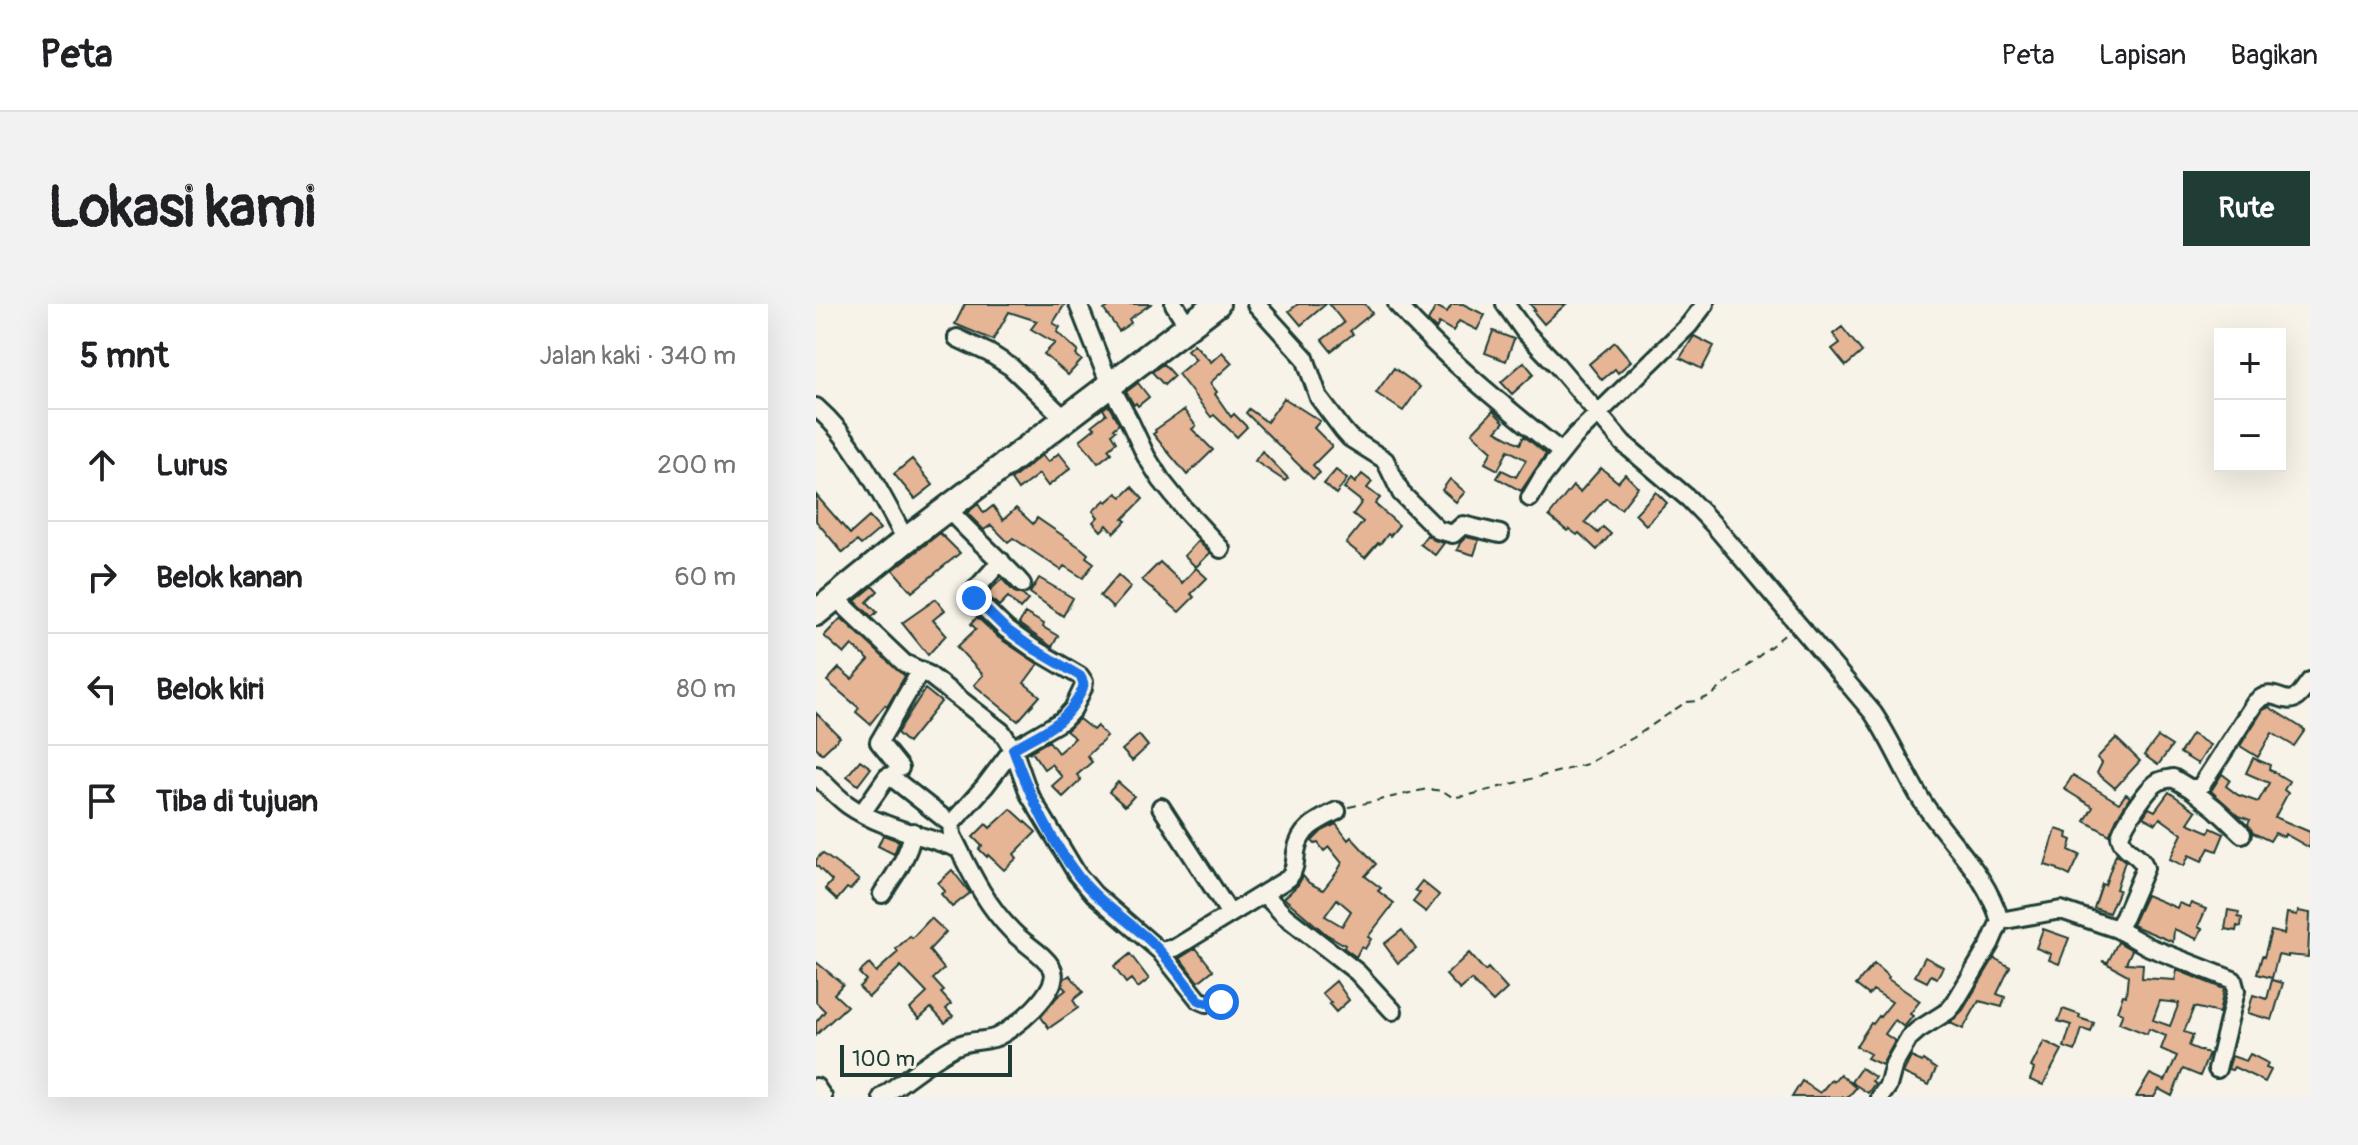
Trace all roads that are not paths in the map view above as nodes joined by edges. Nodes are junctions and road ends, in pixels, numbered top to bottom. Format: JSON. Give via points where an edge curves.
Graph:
{"nodes":[{"id":1,"x":1078,"y":304,"type":"edge"},
{"id":2,"x":1174,"y":304,"type":"edge"},
{"id":3,"x":1217,"y":304,"type":"edge"},
{"id":4,"x":1256,"y":304,"type":"edge"},
{"id":5,"x":1397,"y":304,"type":"edge"},
{"id":6,"x":1505,"y":304,"type":"edge"},
{"id":7,"x":1705,"y":304,"type":"edge"},
{"id":8,"x":1188,"y":326,"type":"junction"},
{"id":9,"x":957,"y":338,"type":"dead end"},
{"id":10,"x":1110,"y":385,"type":"junction"},
{"id":11,"x":816,"y":407,"type":"edge"},
{"id":12,"x":1598,"y":416,"type":"junction"},
{"id":13,"x":1064,"y":418,"type":"junction"},
{"id":14,"x":1561,"y":452,"type":"junction"},
{"id":15,"x":1530,"y":498,"type":"dead end"},
{"id":16,"x":949,"y":510,"type":"junction"},
{"id":17,"x":1500,"y":534,"type":"dead end"},
{"id":18,"x":906,"y":540,"type":"junction"},
{"id":19,"x":1221,"y":549,"type":"dead end"},
{"id":20,"x":1001,"y":561,"type":"junction"},
{"id":21,"x":1022,"y":584,"type":"dead end"},
{"id":22,"x":836,"y":598,"type":"junction"},
{"id":23,"x":816,"y":613,"type":"edge"},
{"id":24,"x":921,"y":670,"type":"junction"},
{"id":25,"x":2310,"y":681,"type":"edge"},
{"id":26,"x":1013,"y":749,"type":"junction"},
{"id":27,"x":900,"y":768,"type":"dead end"},
{"id":28,"x":816,"y":775,"type":"edge"},
{"id":29,"x":2191,"y":789,"type":"junction"},
{"id":30,"x":1161,"y":807,"type":"dead end"},
{"id":31,"x":1337,"y":811,"type":"road end"},
{"id":32,"x":862,"y":813,"type":"junction"},
{"id":33,"x":951,"y":824,"type":"junction"},
{"id":34,"x":913,"y":832,"type":"junction"},
{"id":35,"x":2242,"y":834,"type":"dead end"},
{"id":36,"x":959,"y":849,"type":"junction"},
{"id":37,"x":882,"y":894,"type":"dead end"},
{"id":38,"x":1264,"y":894,"type":"junction"},
{"id":39,"x":1230,"y":914,"type":"junction"},
{"id":40,"x":2000,"y":921,"type":"junction"},
{"id":41,"x":2117,"y":929,"type":"junction"},
{"id":42,"x":1160,"y":951,"type":"junction"},
{"id":43,"x":1221,"y":1002,"type":"dead end"},
{"id":44,"x":1393,"y":1011,"type":"dead end"},
{"id":45,"x":2217,"y":1069,"type":"dead end"},
{"id":46,"x":816,"y":1087,"type":"edge"},
{"id":47,"x":823,"y":1097,"type":"edge"},
{"id":48,"x":882,"y":1097,"type":"edge"},
{"id":49,"x":1880,"y":1097,"type":"edge"}],
"edges":[{"from":1,"to":10,"type":"street"},
{"from":2,"to":8,"type":"street"},
{"from":3,"to":8,"type":"highway"},
{"from":4,"to":17,"type":"street","via":[[1305,358],[1319,398],[1343,430],[1385,460],[1401,493],[1426,519],[1445,533],[1453,534],[1463,525]]},
{"from":5,"to":14,"type":"street","via":[[1471,380]]},
{"from":6,"to":12,"type":"street"},
{"from":7,"to":12,"type":"street"},
{"from":8,"to":10,"type":"highway"},
{"from":9,"to":13,"type":"street","via":[[1011,367]]},
{"from":10,"to":13,"type":"highway"},
{"from":10,"to":19,"type":"street","via":[[1161,480]]},
{"from":11,"to":18,"type":"street","via":[[864,463]]},
{"from":12,"to":14,"type":"street"},
{"from":12,"to":40,"type":"street","via":[[1698,507],[1880,723],[1920,797],[1991,896]]},
{"from":13,"to":16,"type":"highway"},
{"from":14,"to":15,"type":"street"},
{"from":16,"to":18,"type":"highway"},
{"from":16,"to":20,"type":"street"},
{"from":18,"to":22,"type":"highway"},
{"from":20,"to":21,"type":"street"},
{"from":20,"to":26,"type":"street","via":[[974,591],[974,598],[1006,629],[1084,682],[1063,720]]},
{"from":22,"to":23,"type":"highway"},
{"from":22,"to":24,"type":"street","via":[[904,663]]},
{"from":24,"to":26,"type":"street","via":[[993,723]]},
{"from":24,"to":27,"type":"street","via":[[879,742]]},
{"from":25,"to":29,"type":"street","via":[[2295,698],[2263,695],[2201,786]]},
{"from":26,"to":33,"type":"street"},
{"from":26,"to":42,"type":"street","via":[[1029,794],[1077,874]]},
{"from":28,"to":32,"type":"street"},
{"from":29,"to":35,"type":"street"},
{"from":29,"to":41,"type":"street","via":[[2173,778],[2159,781],[2122,828],[2121,842],[2145,868]]},
{"from":30,"to":39,"type":"street"},
{"from":31,"to":38,"type":"street","via":[[1304,831],[1292,875]]},
{"from":32,"to":33,"type":"street","via":[[890,776]]},
{"from":32,"to":34,"type":"street"},
{"from":33,"to":36,"type":"street"},
{"from":34,"to":36,"type":"street"},
{"from":34,"to":37,"type":"street","via":[[902,863]]},
{"from":36,"to":48,"type":"street","via":[[994,909],[1052,968],[1051,991],[996,1037],[955,1046]]},
{"from":38,"to":39,"type":"street"},
{"from":38,"to":44,"type":"street","via":[[1357,972]]},
{"from":39,"to":42,"type":"street","via":[[1175,948]]},
{"from":40,"to":41,"type":"street","via":[[2061,910]]},
{"from":40,"to":49,"type":"street","via":[[1948,1011],[1909,1038]]},
{"from":41,"to":45,"type":"street","via":[[2233,980],[2236,991]]},
{"from":42,"to":43,"type":"street","via":[[1199,1000]]},
{"from":46,"to":47,"type":"street"}]}
